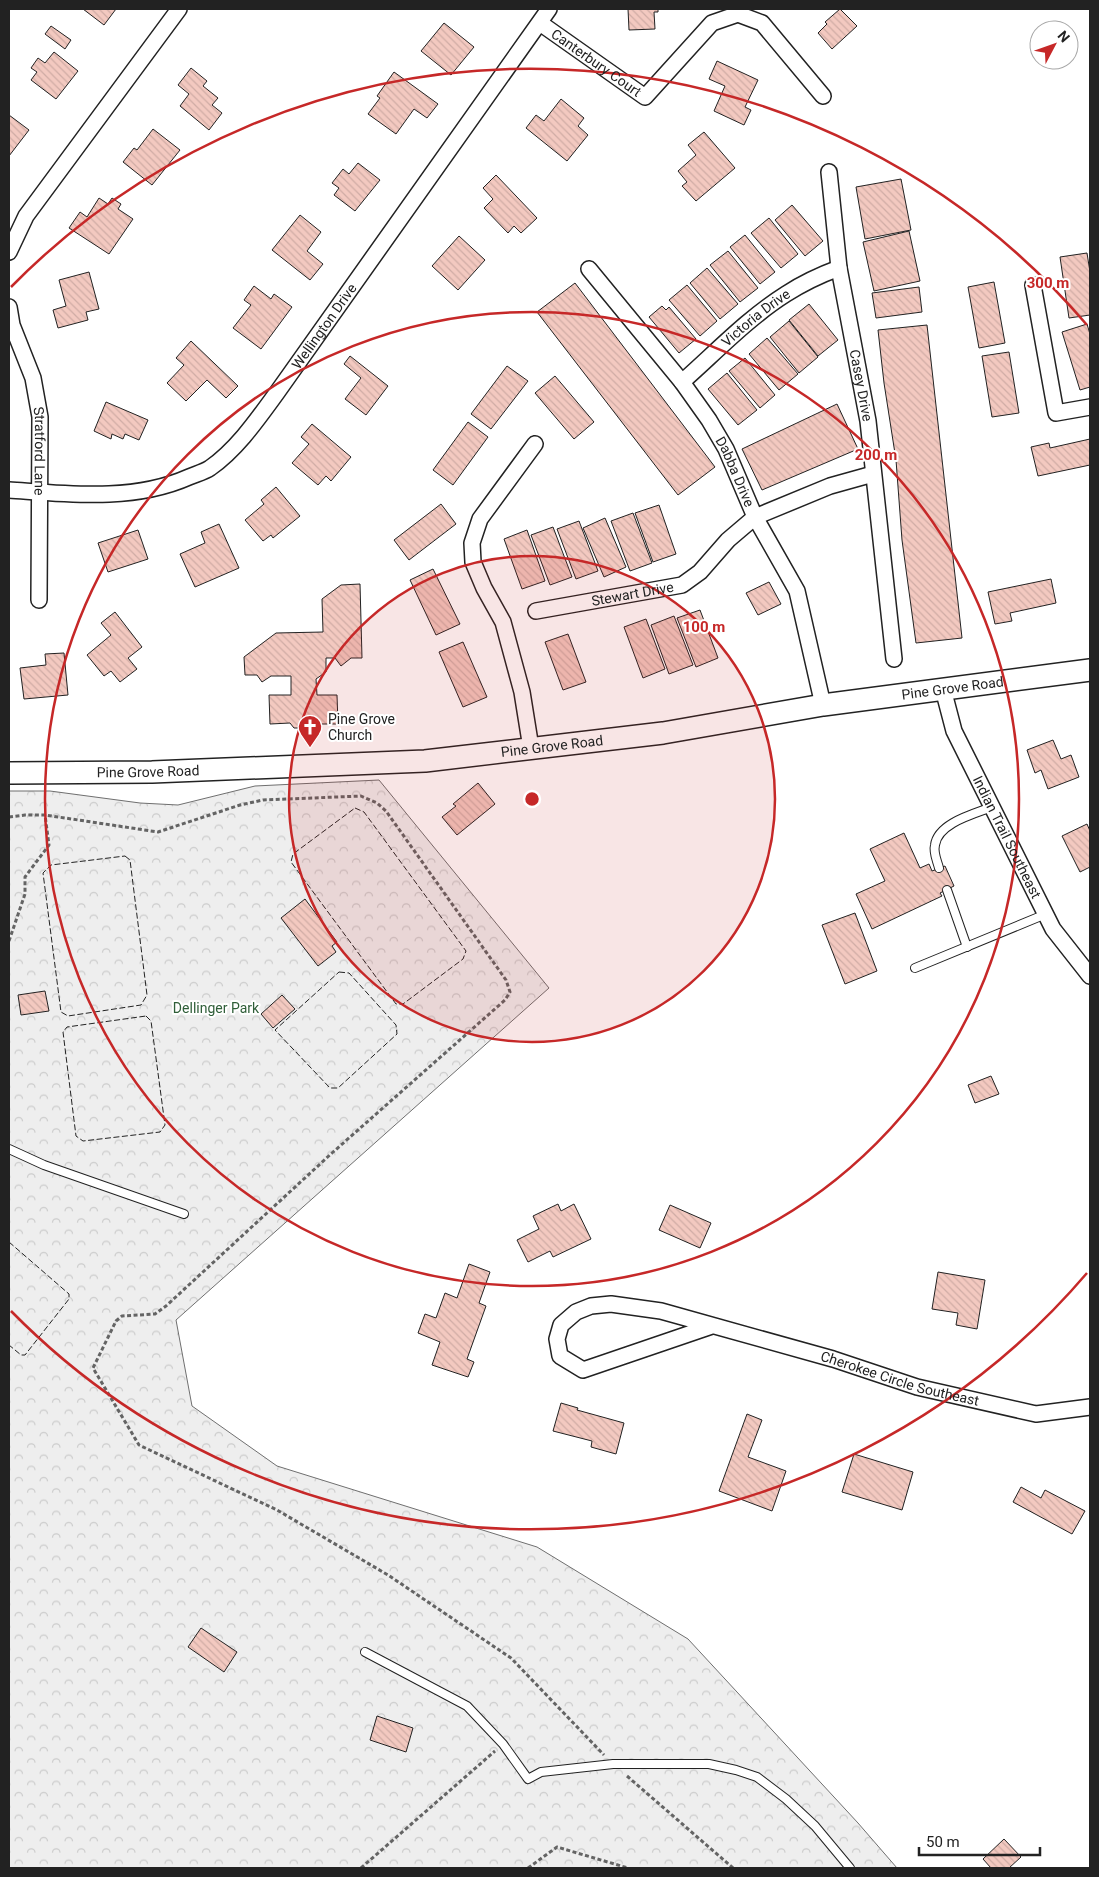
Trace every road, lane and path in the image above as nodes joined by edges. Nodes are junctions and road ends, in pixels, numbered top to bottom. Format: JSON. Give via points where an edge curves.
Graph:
{"nodes":[{"id":1,"x":179,"y":9,"type":"edge"},
{"id":2,"x":548,"y":9,"type":"edge"},
{"id":3,"x":540,"y":23,"type":"junction"},
{"id":4,"x":823,"y":96,"type":"dead end"},
{"id":5,"x":829,"y":172,"type":"dead end"},
{"id":6,"x":9,"y":252,"type":"edge"},
{"id":7,"x":589,"y":268,"type":"dead end"},
{"id":8,"x":838,"y":268,"type":"junction"},
{"id":9,"x":1033,"y":284,"type":"dead end"},
{"id":10,"x":9,"y":306,"type":"edge"},
{"id":11,"x":682,"y":382,"type":"junction"},
{"id":12,"x":1090,"y":407,"type":"edge"},
{"id":13,"x":534,"y":444,"type":"dead end"},
{"id":14,"x":873,"y":474,"type":"junction"},
{"id":15,"x":9,"y":490,"type":"edge"},
{"id":16,"x":40,"y":492,"type":"junction"},
{"id":17,"x":755,"y":517,"type":"junction"},
{"id":18,"x":39,"y":600,"type":"dead end"},
{"id":19,"x":536,"y":611,"type":"dead end"},
{"id":20,"x":894,"y":659,"type":"dead end"},
{"id":21,"x":1090,"y":670,"type":"edge"},
{"id":22,"x":943,"y":689,"type":"junction"},
{"id":23,"x":823,"y":705,"type":"junction"},
{"id":24,"x":531,"y":748,"type":"junction"},
{"id":25,"x":9,"y":773,"type":"edge"},
{"id":26,"x":992,"y":807,"type":"junction"},
{"id":27,"x":45,"y":815,"type":"junction"},
{"id":28,"x":9,"y":817,"type":"edge"},
{"id":29,"x":939,"y":868,"type":"dead end"},
{"id":30,"x":947,"y":890,"type":"dead end"},
{"id":31,"x":1046,"y":914,"type":"junction"},
{"id":32,"x":9,"y":940,"type":"edge"},
{"id":33,"x":967,"y":947,"type":"junction"},
{"id":34,"x":916,"y":968,"type":"dead end"},
{"id":35,"x":1090,"y":976,"type":"edge"},
{"id":36,"x":9,"y":1149,"type":"edge"},
{"id":37,"x":184,"y":1214,"type":"dead end"},
{"id":38,"x":712,"y":1326,"type":"junction"},
{"id":39,"x":1090,"y":1407,"type":"edge"},
{"id":40,"x":365,"y":1652,"type":"dead end"},
{"id":41,"x":503,"y":1744,"type":"junction"},
{"id":42,"x":613,"y":1764,"type":"junction"},
{"id":43,"x":361,"y":1868,"type":"edge"},
{"id":44,"x":528,"y":1868,"type":"edge"},
{"id":45,"x":628,"y":1868,"type":"edge"},
{"id":46,"x":733,"y":1868,"type":"edge"},
{"id":47,"x":850,"y":1868,"type":"edge"}],
"edges":[{"from":1,"to":6,"type":"street","via":[[26,216]]},
{"from":2,"to":3,"type":"street","name":"Wellington Drive"},
{"from":3,"to":4,"type":"street","name":"Canterbury Court","via":[[645,97],[712,23],[738,14],[762,22]]},
{"from":3,"to":16,"type":"street","name":"Wellington Drive","via":[[276,394],[232,449],[209,469],[169,486],[126,494]]},
{"from":5,"to":8,"type":"street","name":"Casey Drive"},
{"from":7,"to":11,"type":"street","name":"Dabba Drive"},
{"from":8,"to":11,"type":"street","name":"Victoria Drive","via":[[786,294]]},
{"from":8,"to":14,"type":"street","name":"Casey Drive","via":[[868,421]]},
{"from":9,"to":12,"type":"street","via":[[1056,414]]},
{"from":10,"to":16,"type":"street","name":"Stratford Lane","via":[[12,325],[34,378],[40,417]]},
{"from":11,"to":17,"type":"street","name":"Dabba Drive","via":[[726,449]]},
{"from":13,"to":24,"type":"street","via":[[480,519],[472,543],[473,562],[503,622],[522,692]]},
{"from":14,"to":17,"type":"street","name":"Stewart Drive","via":[[830,486]]},
{"from":14,"to":20,"type":"street","name":"Casey Drive"},
{"from":15,"to":16,"type":"street","name":"Wellington Drive"},
{"from":16,"to":18,"type":"street","name":"Stratford Lane"},
{"from":17,"to":19,"type":"street","name":"Stewart Drive","via":[[728,540],[700,572],[682,585]]},
{"from":17,"to":23,"type":"street","name":"Dabba Drive","via":[[797,591]]},
{"from":21,"to":22,"type":"street","name":"Pine Grove Road"},
{"from":22,"to":23,"type":"street","name":"Pine Grove Road"},
{"from":22,"to":26,"type":"street","name":"Indian Trail Southeast","via":[[954,731]]},
{"from":23,"to":24,"type":"street","name":"Pine Grove Road","via":[[664,733]]},
{"from":24,"to":25,"type":"street","name":"Pine Grove Road","via":[[425,761],[152,772]]},
{"from":26,"to":29,"type":"lane","via":[[952,823],[939,835],[934,854]]},
{"from":26,"to":31,"type":"street","name":"Indian Trail Southeast"},
{"from":27,"to":28,"type":"path"},
{"from":27,"to":32,"type":"path","via":[[49,845],[25,877],[25,894]]},
{"from":27,"to":42,"type":"path","via":[[158,832],[263,800],[361,796],[378,803],[386,811],[506,980],[510,992],[504,1000],[166,1306],[155,1314],[122,1316],[116,1321],[93,1368],[139,1445],[277,1510],[388,1575],[511,1658]]},
{"from":30,"to":33,"type":"lane"},
{"from":31,"to":33,"type":"lane"},
{"from":31,"to":35,"type":"street","name":"Indian Trail Southeast","via":[[1053,929]]},
{"from":33,"to":34,"type":"lane"},
{"from":36,"to":37,"type":"lane","via":[[44,1165]]},
{"from":38,"to":38,"type":"street","name":"Cherokee Circle Southeast","via":[[661,1312],[611,1304],[591,1306],[576,1312],[561,1324],[557,1339],[560,1356],[582,1370]]},
{"from":38,"to":39,"type":"street","name":"Cherokee Circle Southeast","via":[[833,1359],[917,1387],[1036,1414]]},
{"from":40,"to":41,"type":"lane","via":[[467,1706]]},
{"from":41,"to":42,"type":"lane","via":[[528,1779],[541,1772]]},
{"from":41,"to":43,"type":"path"},
{"from":42,"to":46,"type":"path"},
{"from":42,"to":47,"type":"lane","via":[[709,1764],[757,1777],[786,1798],[815,1826]]},
{"from":44,"to":45,"type":"path","via":[[557,1847]]}]}
